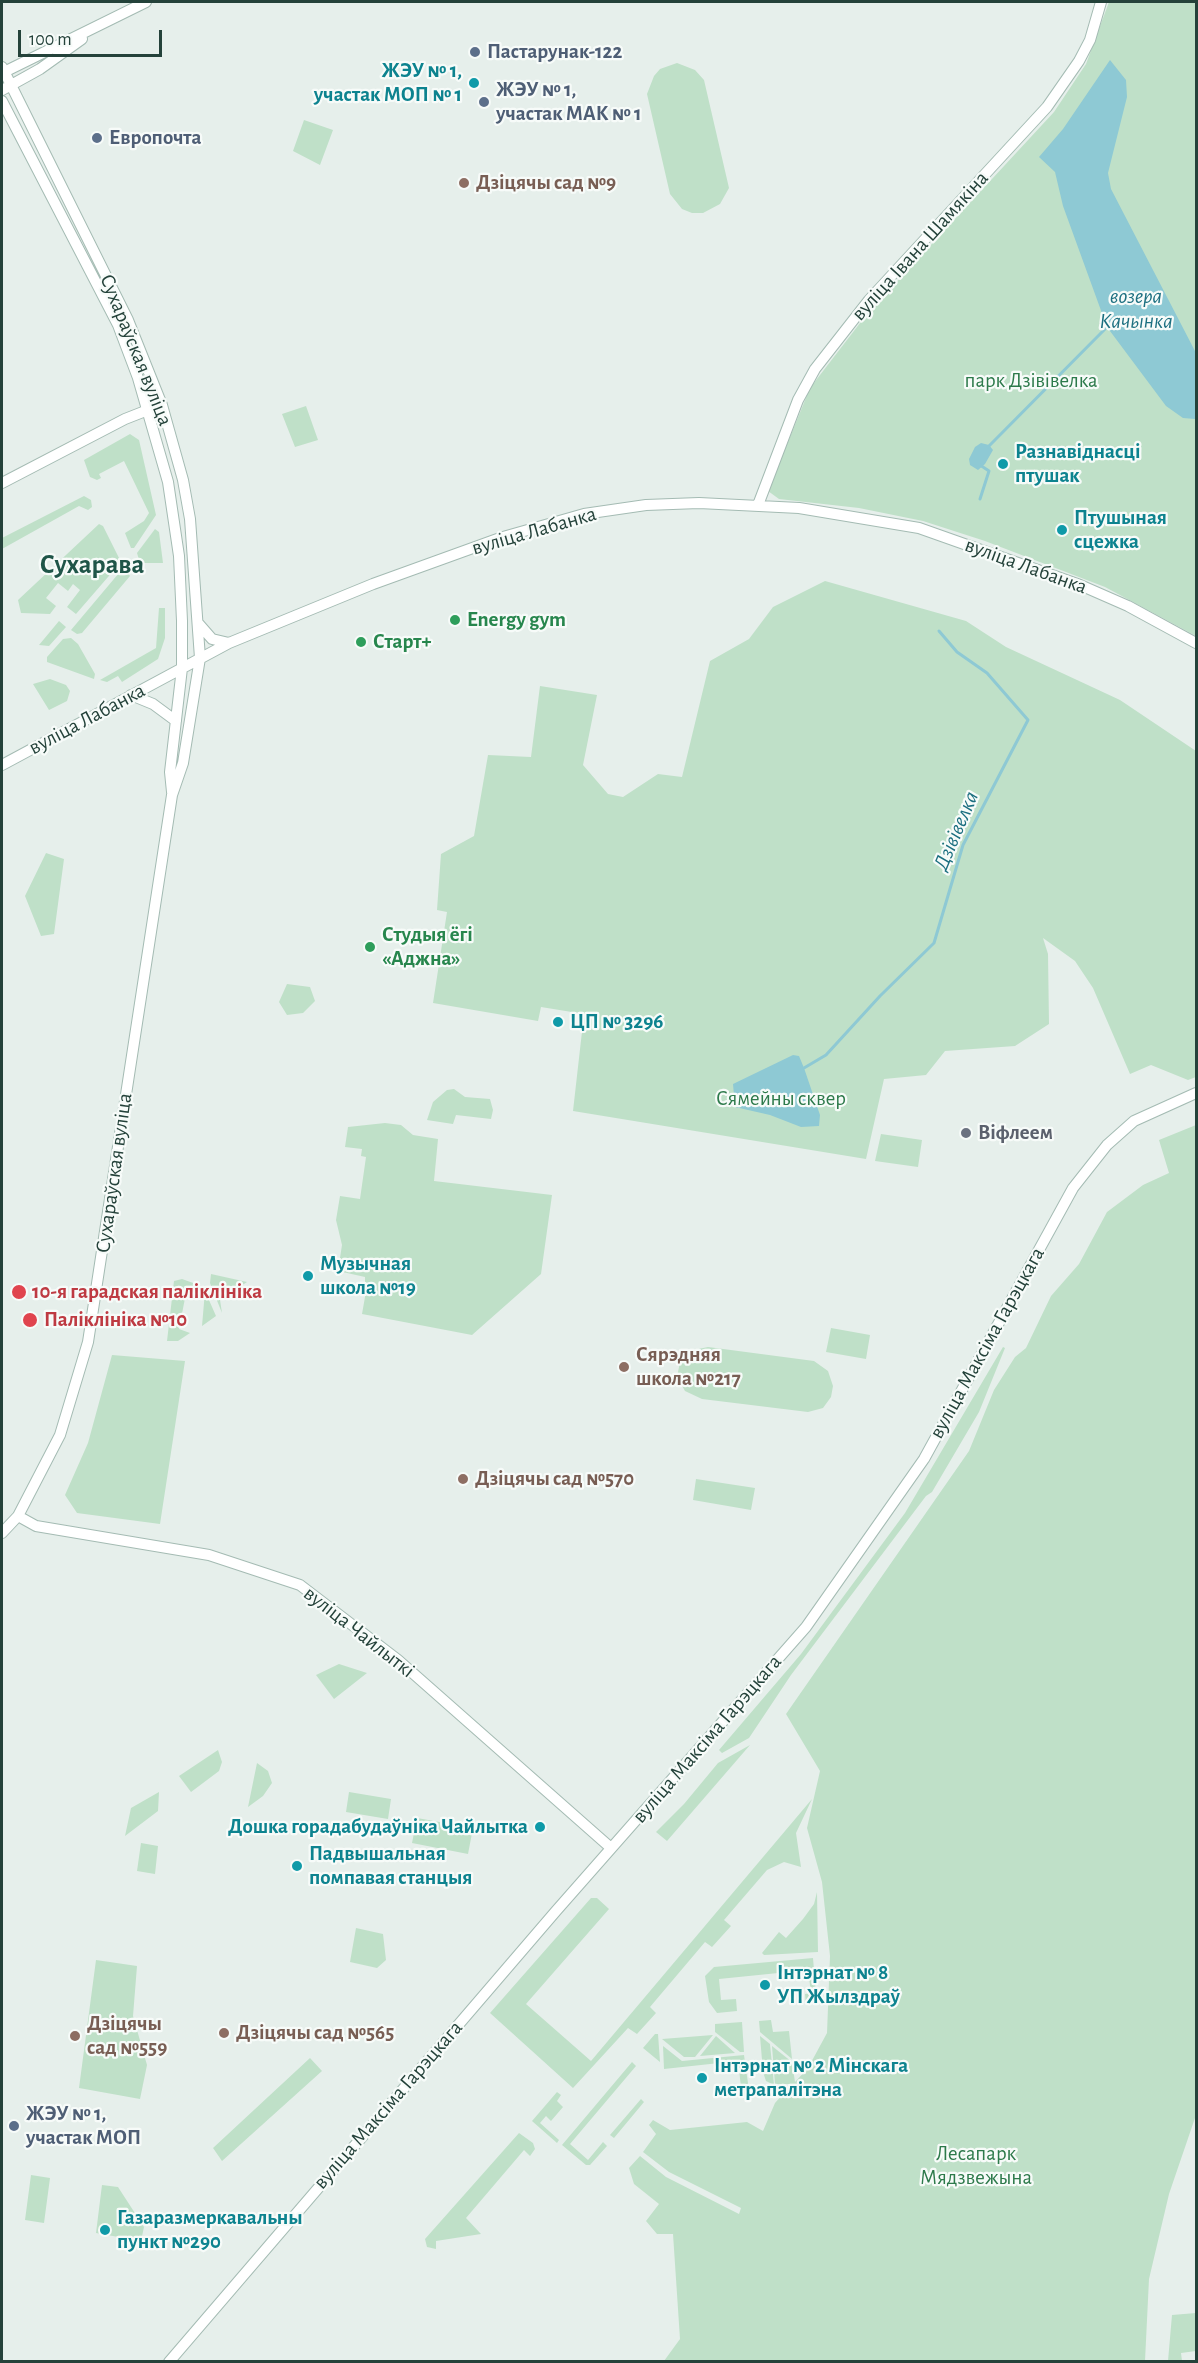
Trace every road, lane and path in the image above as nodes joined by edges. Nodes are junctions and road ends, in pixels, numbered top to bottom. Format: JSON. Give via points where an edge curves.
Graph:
{"nodes":[{"id":1,"x":146,"y":2,"type":"edge"},
{"id":2,"x":1101,"y":2,"type":"edge"},
{"id":3,"x":97,"y":28,"type":"junction"},
{"id":4,"x":2,"y":71,"type":"edge"},
{"id":5,"x":6,"y":87,"type":"edge"},
{"id":6,"x":2,"y":101,"type":"edge"},
{"id":7,"x":162,"y":405,"type":"junction"},
{"id":8,"x":148,"y":410,"type":"junction"},
{"id":9,"x":2,"y":483,"type":"edge"},
{"id":10,"x":758,"y":505,"type":"junction"},
{"id":11,"x":197,"y":621,"type":"junction"},
{"id":12,"x":229,"y":643,"type":"junction"},
{"id":13,"x":1197,"y":644,"type":"edge"},
{"id":14,"x":200,"y":658,"type":"junction"},
{"id":15,"x":182,"y":668,"type":"junction"},
{"id":16,"x":131,"y":695,"type":"junction"},
{"id":17,"x":176,"y":721,"type":"junction"},
{"id":18,"x":2,"y":765,"type":"edge"},
{"id":19,"x":172,"y":795,"type":"junction"},
{"id":20,"x":1197,"y":1093,"type":"edge"},
{"id":21,"x":18,"y":1516,"type":"junction"},
{"id":22,"x":2,"y":1533,"type":"edge"},
{"id":23,"x":610,"y":1848,"type":"junction"},
{"id":24,"x":169,"y":2361,"type":"edge"}],
"edges":[{"from":1,"to":3,"type":"main road"},
{"from":2,"to":10,"type":"main road","name":"вуліца Івана Шамякіна","via":[[1090,40],[1047,107],[869,300],[815,369],[798,400]]},
{"from":3,"to":4,"type":"main road"},
{"from":3,"to":5,"type":"main road","via":[[40,69]]},
{"from":4,"to":5,"type":"main road","name":"Сухараўская вуліца"},
{"from":5,"to":7,"type":"main road","name":"Сухараўская вуліца","via":[[128,320]]},
{"from":6,"to":8,"type":"main road","name":"Сухараўская вуліца","via":[[118,325]]},
{"from":7,"to":8,"type":"main road"},
{"from":7,"to":11,"type":"main road","name":"Сухараўская вуліца","via":[[190,519]]},
{"from":8,"to":9,"type":"main road"},
{"from":8,"to":15,"type":"main road","name":"Сухараўская вуліца","via":[[175,522]]},
{"from":10,"to":12,"type":"main road","name":"вуліца Лабанка","via":[[646,506],[584,514],[416,568]]},
{"from":10,"to":13,"type":"main road","name":"вуліца Лабанка","via":[[852,515],[919,528],[1080,585]]},
{"from":11,"to":12,"type":"main road","via":[[212,639]]},
{"from":11,"to":14,"type":"main road","name":"Сухараўская вуліца"},
{"from":12,"to":14,"type":"main road","name":"вуліца Лабанка"},
{"from":14,"to":15,"type":"main road","name":"вуліца Лабанка"},
{"from":14,"to":19,"type":"main road","name":"Сухараўская вуліца","via":[[181,773]]},
{"from":15,"to":16,"type":"main road","name":"вуліца Лабанка"},
{"from":15,"to":17,"type":"main road","name":"Сухараўская вуліца"},
{"from":16,"to":17,"type":"main road","via":[[153,704]]},
{"from":16,"to":18,"type":"main road","name":"вуліца Лабанка"},
{"from":17,"to":19,"type":"main road","name":"Сухараўская вуліца","via":[[170,772]]},
{"from":19,"to":21,"type":"main road","name":"Сухараўская вуліца","via":[[87,1342],[60,1435]]},
{"from":20,"to":23,"type":"main road","name":"вуліца Максіма Гарэцкага","via":[[1134,1121],[1107,1145],[1073,1188],[924,1459],[851,1565],[806,1627]]},
{"from":21,"to":22,"type":"main road","name":"Сухараўская вуліца"},
{"from":21,"to":23,"type":"main road","name":"вуліца Чайлыткі","via":[[36,1526],[209,1555],[300,1585],[398,1660]]},
{"from":23,"to":24,"type":"main road","name":"вуліца Максіма Гарэцкага"}]}
